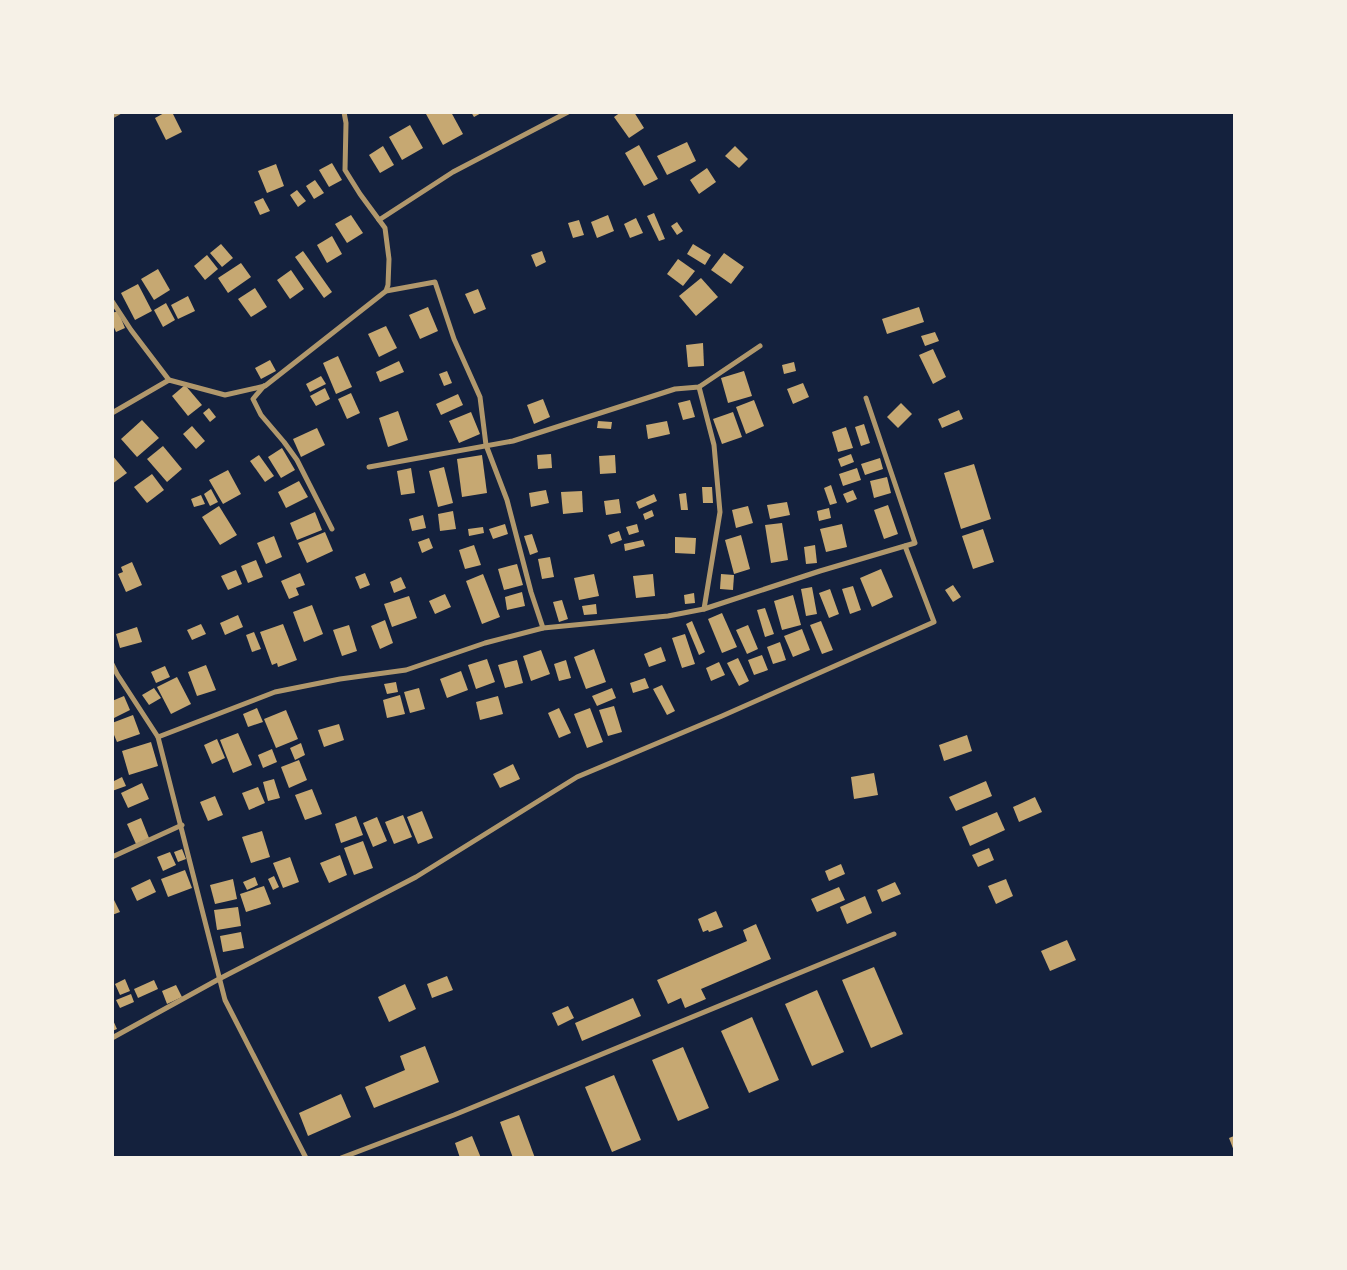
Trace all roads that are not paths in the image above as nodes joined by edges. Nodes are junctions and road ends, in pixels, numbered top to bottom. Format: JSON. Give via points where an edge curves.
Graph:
{"nodes":[{"id":1,"x":119,"y":112,"type":"edge"},
{"id":2,"x":344,"y":112,"type":"edge"},
{"id":3,"x":568,"y":112,"type":"edge"},
{"id":4,"x":112,"y":116,"type":"edge"},
{"id":5,"x":379,"y":220,"type":"junction"},
{"id":6,"x":386,"y":291,"type":"junction"},
{"id":7,"x":112,"y":301,"type":"edge"},
{"id":8,"x":760,"y":346,"type":"dead end"},
{"id":9,"x":169,"y":380,"type":"junction"},
{"id":10,"x":264,"y":386,"type":"junction"},
{"id":11,"x":699,"y":387,"type":"junction"},
{"id":12,"x":866,"y":398,"type":"dead end"},
{"id":13,"x":112,"y":413,"type":"edge"},
{"id":14,"x":486,"y":445,"type":"junction"},
{"id":15,"x":369,"y":467,"type":"dead end"},
{"id":16,"x":332,"y":529,"type":"dead end"},
{"id":17,"x":904,"y":546,"type":"junction"},
{"id":18,"x":704,"y":609,"type":"junction"},
{"id":19,"x":543,"y":628,"type":"junction"},
{"id":20,"x":112,"y":664,"type":"edge"},
{"id":21,"x":158,"y":738,"type":"junction"},
{"id":22,"x":182,"y":825,"type":"junction"},
{"id":23,"x":112,"y":857,"type":"edge"},
{"id":24,"x":894,"y":934,"type":"dead end"},
{"id":25,"x":219,"y":979,"type":"junction"},
{"id":26,"x":112,"y":1038,"type":"edge"},
{"id":27,"x":306,"y":1158,"type":"edge"},
{"id":28,"x":341,"y":1158,"type":"edge"}],
"edges":[{"from":1,"to":4,"type":"street"},
{"from":2,"to":5,"type":"street","via":[[345,170]]},
{"from":3,"to":5,"type":"street","via":[[453,172]]},
{"from":5,"to":6,"type":"street","via":[[385,228],[389,259]]},
{"from":6,"to":10,"type":"street"},
{"from":6,"to":14,"type":"street","via":[[435,282],[454,339],[480,397]]},
{"from":7,"to":9,"type":"street"},
{"from":8,"to":11,"type":"street"},
{"from":9,"to":10,"type":"street","via":[[225,395]]},
{"from":9,"to":13,"type":"street"},
{"from":10,"to":16,"type":"street","via":[[252,398],[261,415],[297,460]]},
{"from":11,"to":14,"type":"street","via":[[675,389],[513,441]]},
{"from":11,"to":18,"type":"street","via":[[714,445],[720,512]]},
{"from":12,"to":17,"type":"street","via":[[915,543]]},
{"from":14,"to":15,"type":"street"},
{"from":14,"to":19,"type":"street","via":[[508,500],[530,592]]},
{"from":17,"to":18,"type":"street"},
{"from":17,"to":25,"type":"street","via":[[934,622],[577,778],[416,877]]},
{"from":18,"to":19,"type":"street","via":[[668,616]]},
{"from":19,"to":21,"type":"street","via":[[485,643],[406,670],[275,692]]},
{"from":20,"to":21,"type":"street"},
{"from":21,"to":22,"type":"street"},
{"from":22,"to":23,"type":"street"},
{"from":22,"to":25,"type":"street"},
{"from":24,"to":28,"type":"street","via":[[454,1116]]},
{"from":25,"to":26,"type":"street"},
{"from":25,"to":27,"type":"street","via":[[225,1000]]}]}
